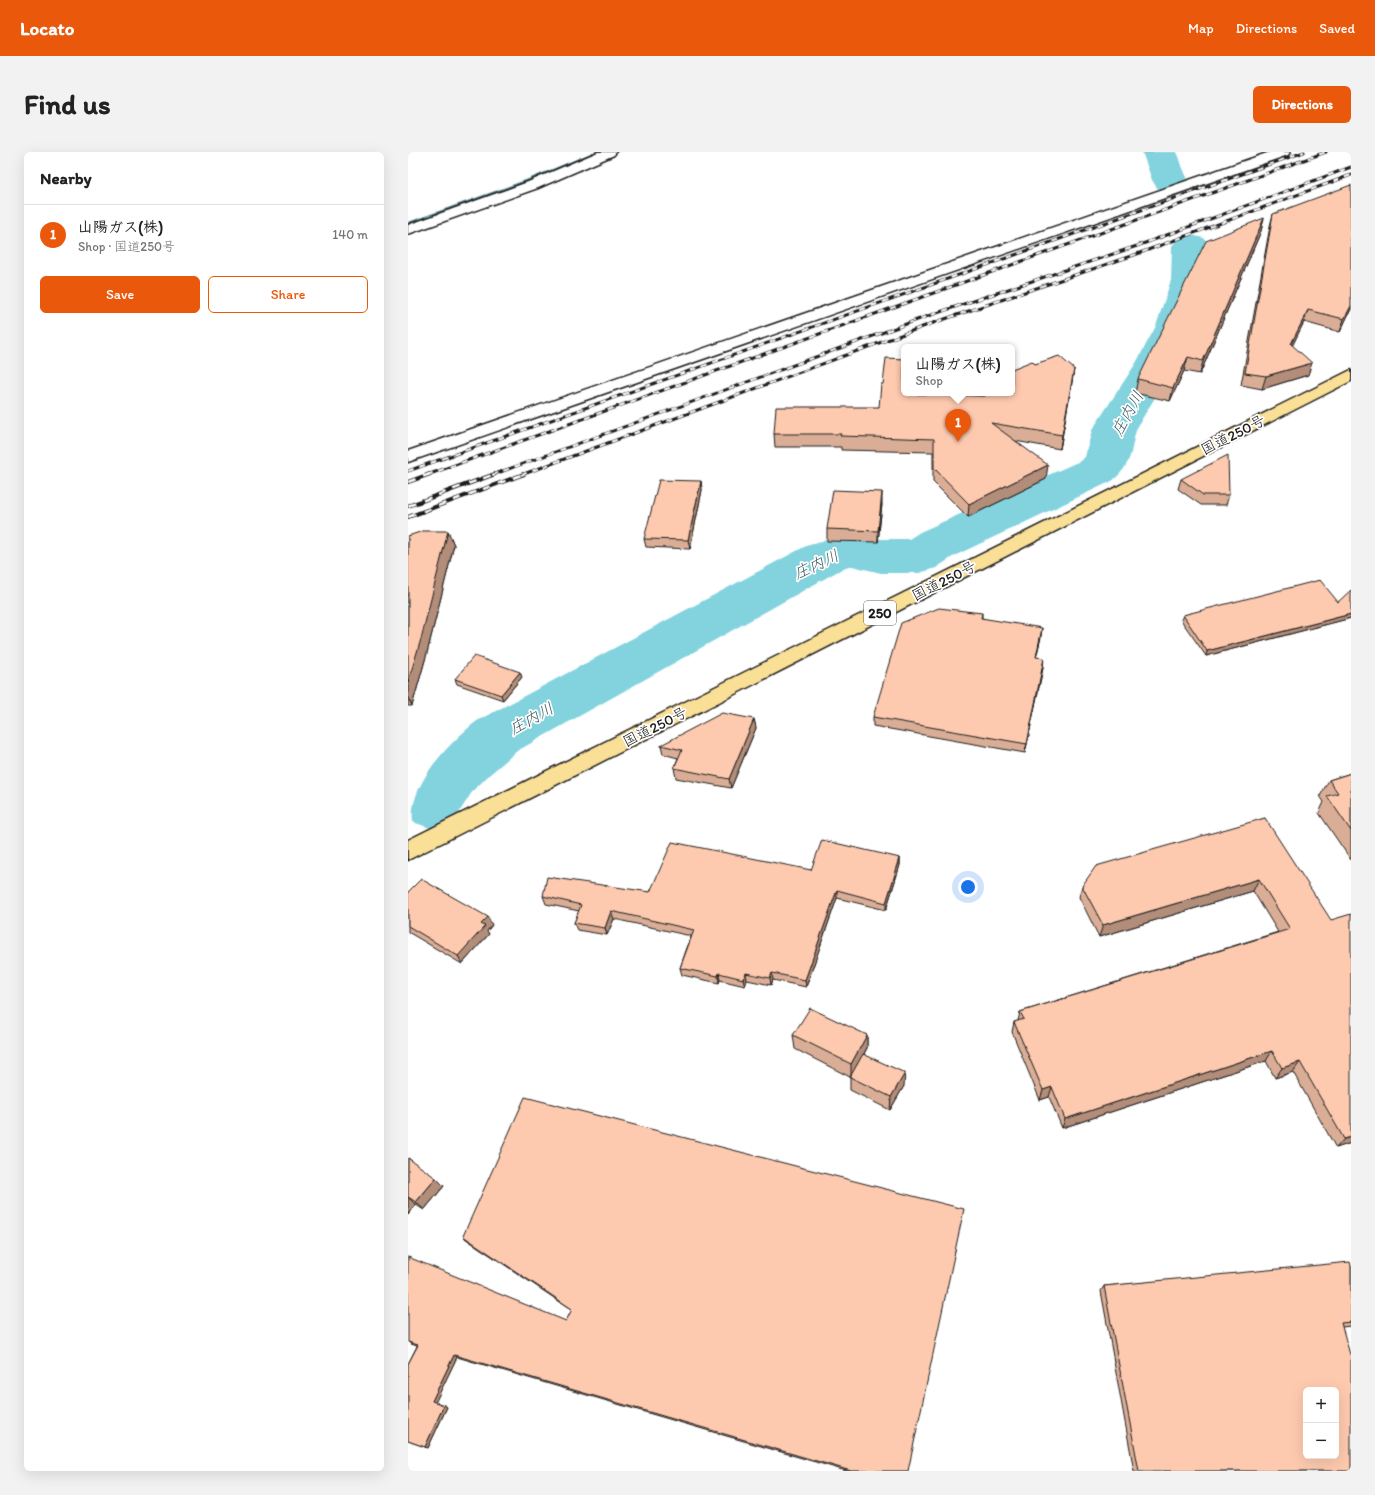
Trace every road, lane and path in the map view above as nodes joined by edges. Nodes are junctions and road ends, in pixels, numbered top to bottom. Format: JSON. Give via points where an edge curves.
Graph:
{"nodes":[{"id":1,"x":609,"y":152,"type":"edge"},
{"id":2,"x":1283,"y":152,"type":"edge"},
{"id":3,"x":408,"y":230,"type":"edge"},
{"id":4,"x":1351,"y":375,"type":"edge"},
{"id":5,"x":408,"y":457,"type":"edge"},
{"id":6,"x":408,"y":851,"type":"edge"}],
"edges":[{"from":1,"to":3,"type":"street","via":[[533,185]]},
{"from":2,"to":5,"type":"street"},
{"from":4,"to":6,"type":"highway","name":"国道250号","number":"250"}]}
